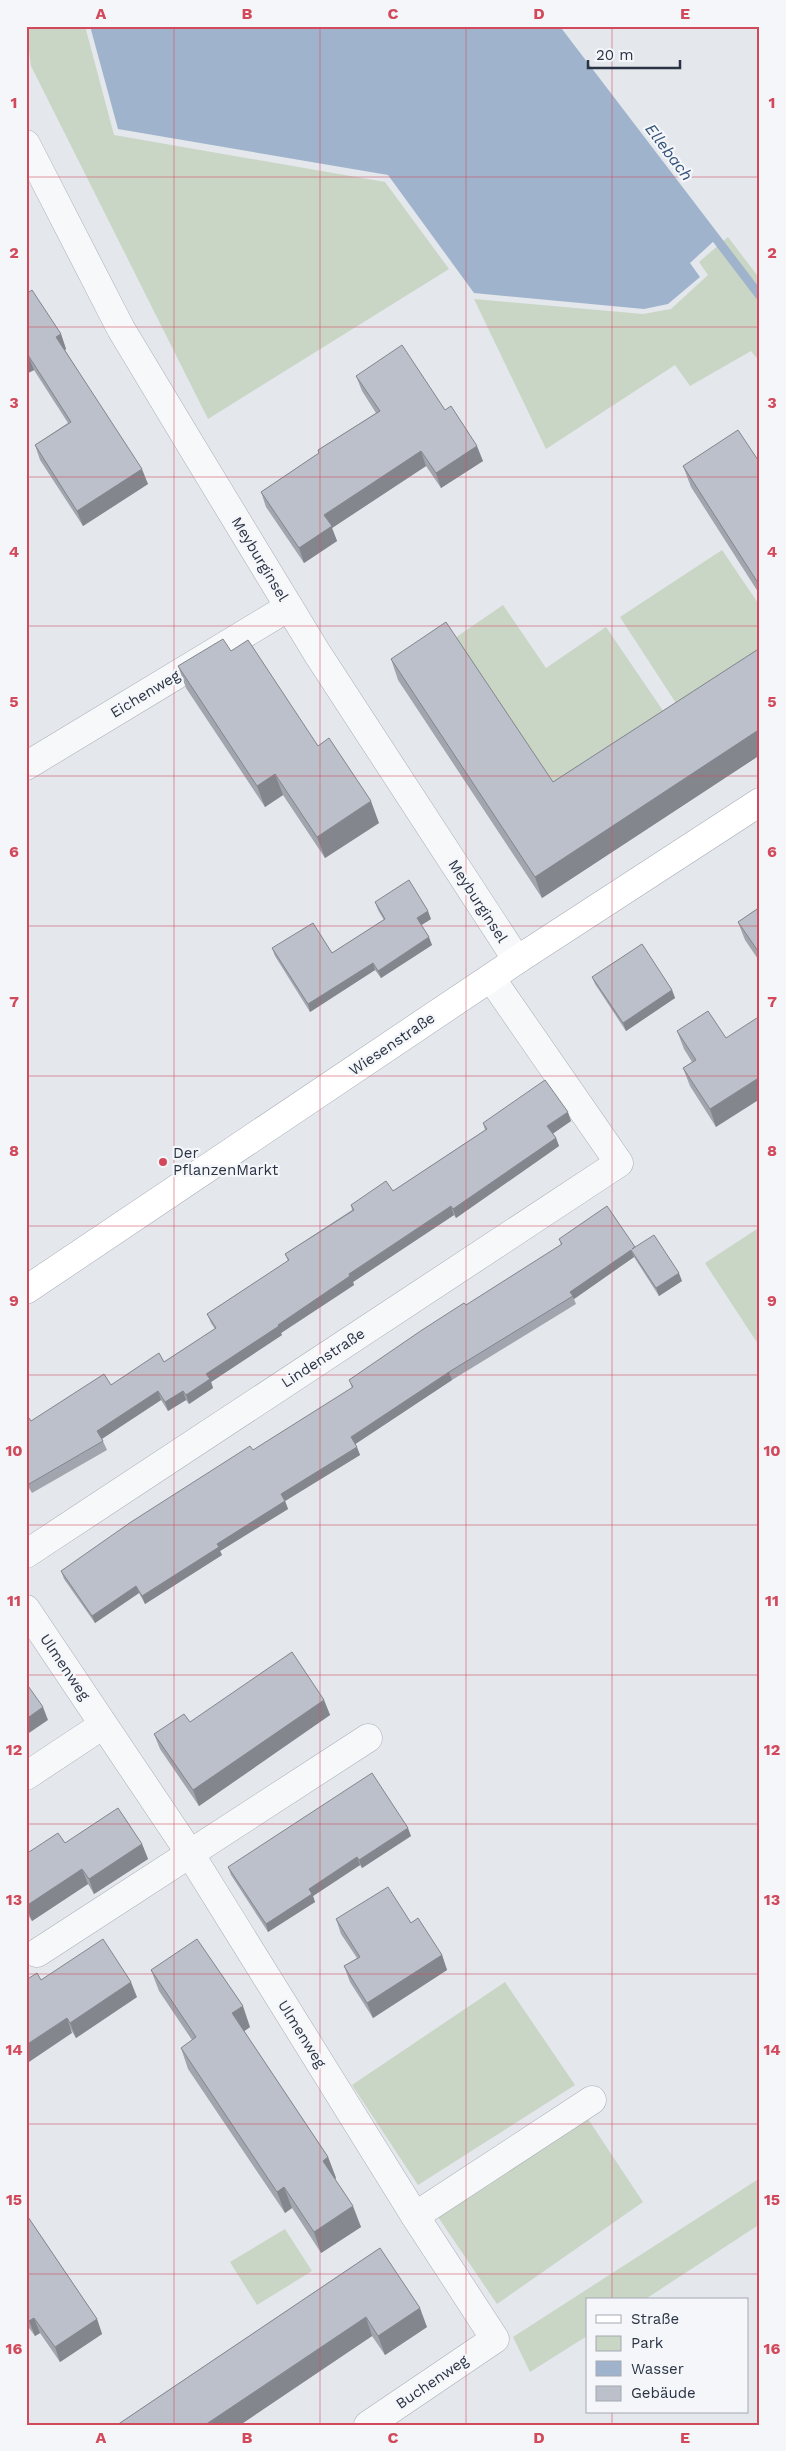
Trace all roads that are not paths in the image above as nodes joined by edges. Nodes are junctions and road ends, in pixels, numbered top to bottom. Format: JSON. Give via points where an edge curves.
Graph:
{"nodes":[{"id":1,"x":26,"y":144,"type":"edge"},
{"id":2,"x":289,"y":607,"type":"junction"},
{"id":3,"x":26,"y":766,"type":"edge"},
{"id":4,"x":760,"y":802,"type":"edge"},
{"id":5,"x":518,"y":960,"type":"junction"},
{"id":6,"x":491,"y":978,"type":"junction"},
{"id":7,"x":26,"y":1290,"type":"edge"},
{"id":8,"x":26,"y":1554,"type":"edge"},
{"id":9,"x":26,"y":1609,"type":"edge"},
{"id":10,"x":104,"y":1725,"type":"junction"},
{"id":11,"x":368,"y":1738,"type":"dead end"},
{"id":12,"x":26,"y":1776,"type":"edge"},
{"id":13,"x":189,"y":1852,"type":"junction"},
{"id":14,"x":37,"y":1953,"type":"dead end"},
{"id":15,"x":592,"y":2100,"type":"dead end"},
{"id":16,"x":415,"y":2216,"type":"junction"},
{"id":17,"x":496,"y":2339,"type":"joint"},
{"id":18,"x":368,"y":2425,"type":"edge"}],
"edges":[{"from":1,"to":2,"type":"street","name":"Meyburginsel","via":[[122,329]]},
{"from":2,"to":3,"type":"street","name":"Eichenweg"},
{"from":2,"to":5,"type":"street","name":"Meyburginsel"},
{"from":4,"to":5,"type":"main road","name":"Wiesenstraße"},
{"from":5,"to":6,"type":"main road","name":"Wiesenstraße"},
{"from":6,"to":7,"type":"main road","name":"Wiesenstraße"},
{"from":6,"to":8,"type":"street","name":"Lindenstraße","via":[[619,1162]]},
{"from":9,"to":10,"type":"street","name":"Ulmenweg"},
{"from":10,"to":12,"type":"street"},
{"from":10,"to":13,"type":"street","name":"Ulmenweg"},
{"from":11,"to":13,"type":"street"},
{"from":13,"to":14,"type":"street"},
{"from":13,"to":16,"type":"street","name":"Ulmenweg"},
{"from":15,"to":16,"type":"street"},
{"from":16,"to":17,"type":"street","name":"Ulmenweg"},
{"from":17,"to":18,"type":"street","name":"Buchenweg"}]}
